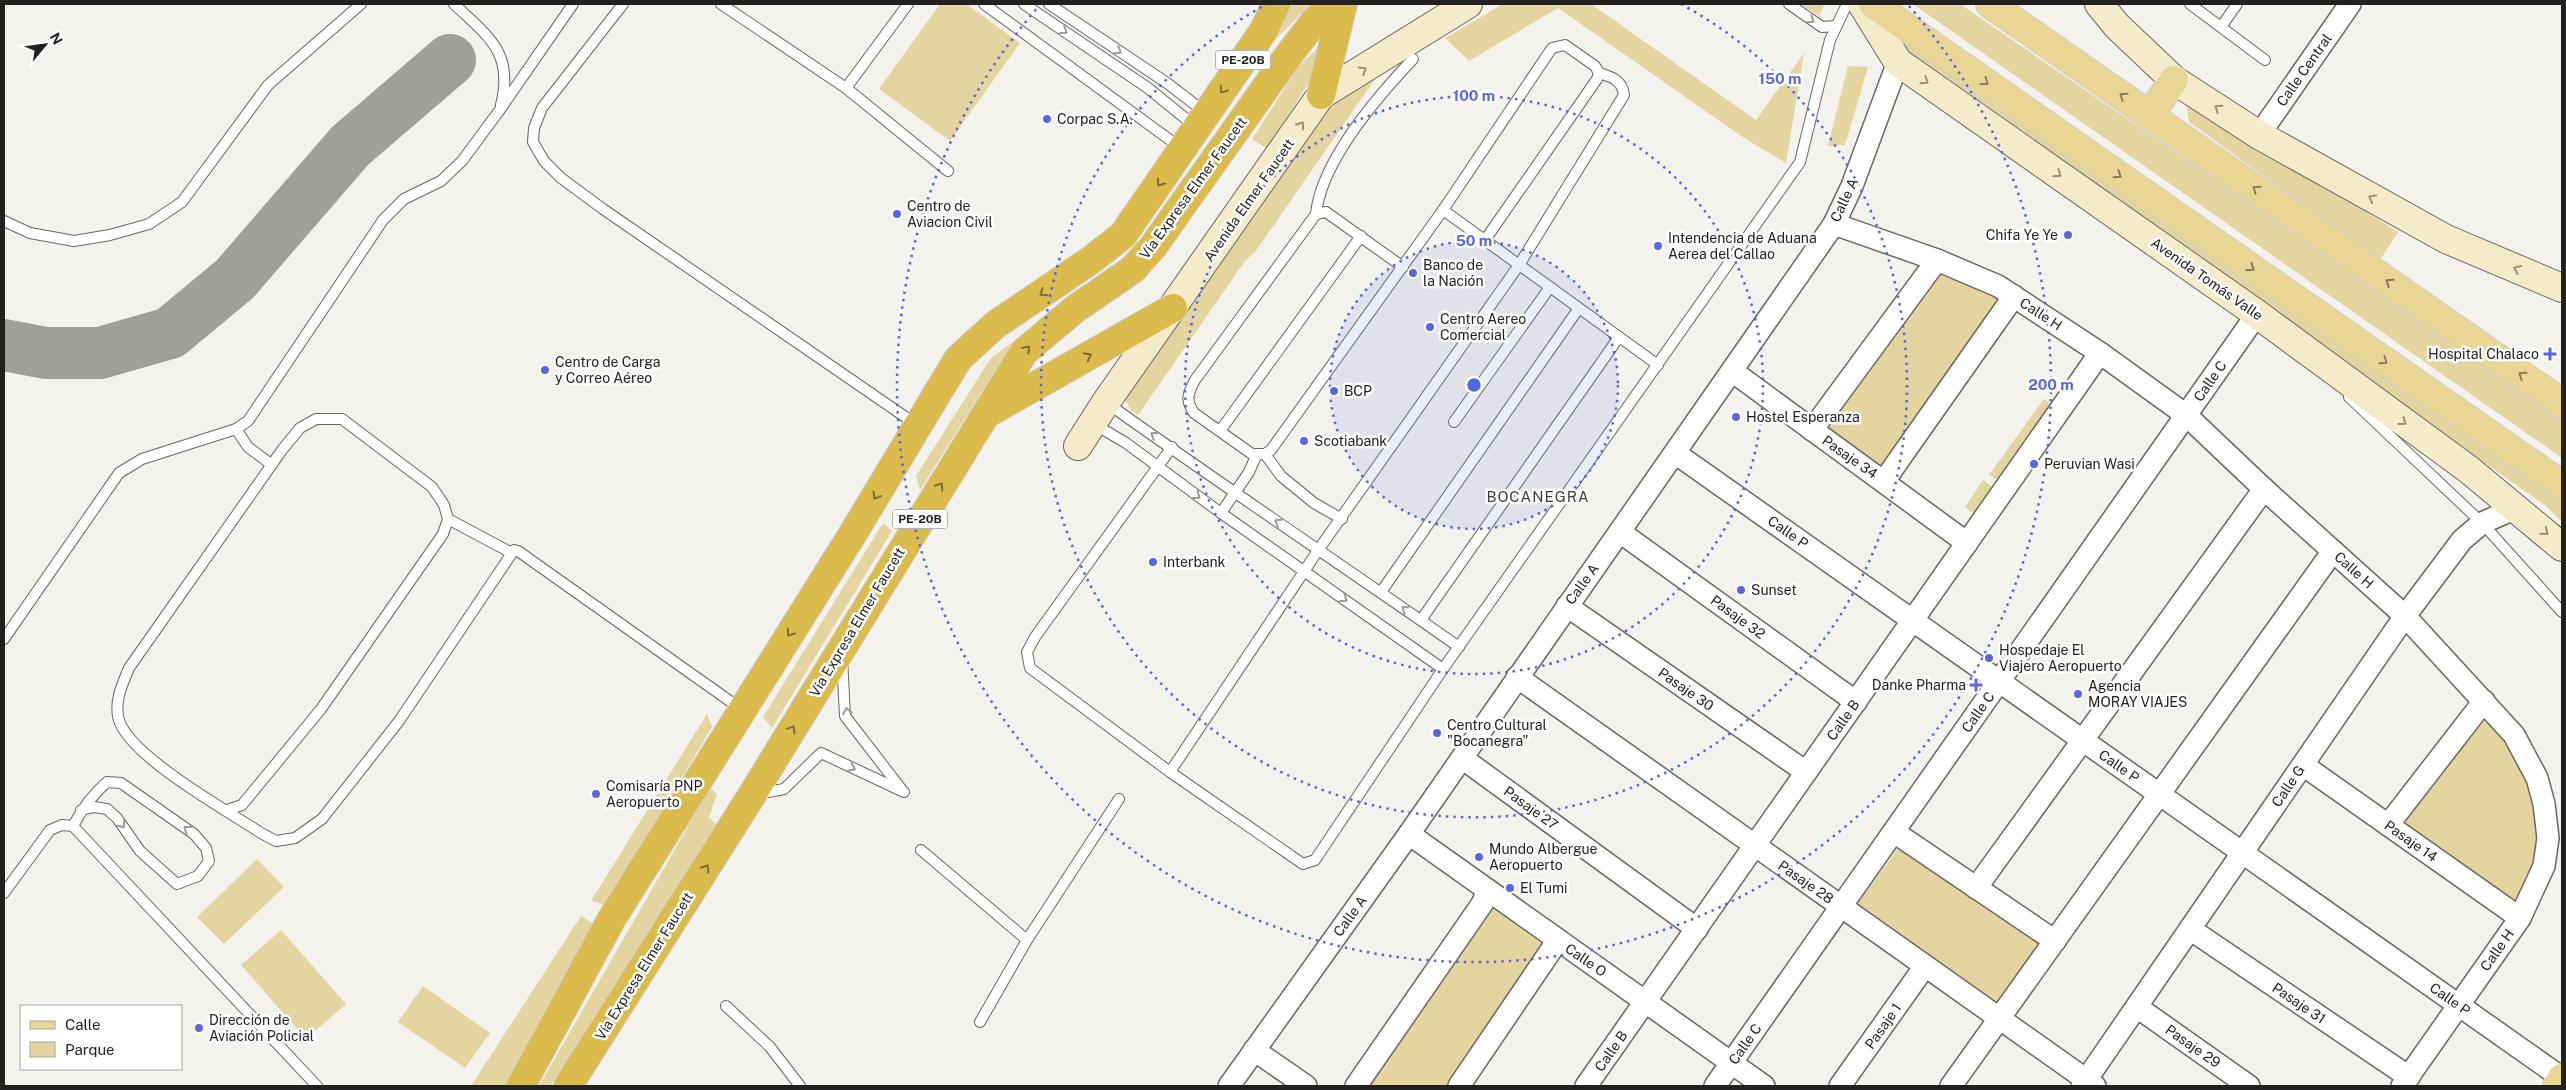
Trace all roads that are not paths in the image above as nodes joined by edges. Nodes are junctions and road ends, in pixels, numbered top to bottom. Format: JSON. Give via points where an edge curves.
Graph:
{"nodes":[{"id":1,"x":362,"y":4,"type":"edge"},
{"id":2,"x":454,"y":4,"type":"edge"},
{"id":3,"x":572,"y":4,"type":"edge"},
{"id":4,"x":623,"y":4,"type":"edge"},
{"id":5,"x":721,"y":4,"type":"edge"},
{"id":6,"x":908,"y":4,"type":"edge"},
{"id":7,"x":984,"y":4,"type":"edge"},
{"id":8,"x":1024,"y":4,"type":"edge"},
{"id":9,"x":1049,"y":4,"type":"edge"},
{"id":10,"x":1276,"y":4,"type":"edge"},
{"id":11,"x":1333,"y":4,"type":"edge"},
{"id":12,"x":1343,"y":4,"type":"edge"},
{"id":13,"x":1468,"y":4,"type":"edge"},
{"id":14,"x":1789,"y":4,"type":"edge"},
{"id":15,"x":1847,"y":4,"type":"edge"},
{"id":16,"x":1862,"y":4,"type":"edge"},
{"id":17,"x":1873,"y":4,"type":"edge"},
{"id":18,"x":1990,"y":4,"type":"edge"},
{"id":19,"x":2100,"y":4,"type":"edge"},
{"id":20,"x":2190,"y":4,"type":"edge"},
{"id":21,"x":2237,"y":4,"type":"edge"},
{"id":22,"x":2350,"y":4,"type":"edge"},
{"id":23,"x":1836,"y":26,"type":"junction"},
{"id":24,"x":2221,"y":27,"type":"junction"},
{"id":25,"x":1413,"y":60,"type":"dead end"},
{"id":26,"x":2264,"y":60,"type":"dead end"},
{"id":27,"x":1898,"y":62,"type":"junction"},
{"id":28,"x":1599,"y":73,"type":"junction"},
{"id":29,"x":2174,"y":80,"type":"junction"},
{"id":30,"x":846,"y":88,"type":"junction"},
{"id":31,"x":1322,"y":95,"type":"junction"},
{"id":32,"x":500,"y":111,"type":"junction"},
{"id":33,"x":2150,"y":114,"type":"junction"},
{"id":34,"x":1196,"y":131,"type":"junction"},
{"id":35,"x":2259,"y":135,"type":"junction"},
{"id":36,"x":948,"y":171,"type":"dead end"},
{"id":37,"x":1443,"y":210,"type":"junction"},
{"id":38,"x":1316,"y":214,"type":"junction"},
{"id":39,"x":4,"y":221,"type":"edge"},
{"id":40,"x":1834,"y":224,"type":"junction"},
{"id":41,"x":1361,"y":236,"type":"junction"},
{"id":42,"x":1485,"y":240,"type":"junction"},
{"id":43,"x":1937,"y":260,"type":"junction"},
{"id":44,"x":1518,"y":265,"type":"junction"},
{"id":45,"x":1403,"y":267,"type":"junction"},
{"id":46,"x":1550,"y":287,"type":"junction"},
{"id":47,"x":2562,"y":288,"type":"edge"},
{"id":48,"x":2014,"y":296,"type":"junction"},
{"id":49,"x":1173,"y":308,"type":"junction"},
{"id":50,"x":1579,"y":308,"type":"junction"},
{"id":51,"x":2257,"y":314,"type":"junction"},
{"id":52,"x":2281,"y":333,"type":"junction"},
{"id":53,"x":1619,"y":337,"type":"junction"},
{"id":54,"x":2100,"y":353,"type":"junction"},
{"id":55,"x":1658,"y":365,"type":"junction"},
{"id":56,"x":1732,"y":371,"type":"junction"},
{"id":57,"x":2562,"y":403,"type":"edge"},
{"id":58,"x":1099,"y":412,"type":"junction"},
{"id":59,"x":985,"y":415,"type":"junction"},
{"id":60,"x":2186,"y":415,"type":"junction"},
{"id":61,"x":1454,"y":422,"type":"dead end"},
{"id":62,"x":918,"y":426,"type":"junction"},
{"id":63,"x":236,"y":429,"type":"junction"},
{"id":64,"x":1812,"y":430,"type":"junction"},
{"id":65,"x":1220,"y":431,"type":"junction"},
{"id":66,"x":1078,"y":446,"type":"dead end"},
{"id":67,"x":1172,"y":447,"type":"junction"},
{"id":68,"x":1676,"y":453,"type":"junction"},
{"id":69,"x":1261,"y":454,"type":"junction"},
{"id":70,"x":272,"y":465,"type":"junction"},
{"id":71,"x":1158,"y":467,"type":"junction"},
{"id":72,"x":1884,"y":480,"type":"junction"},
{"id":73,"x":2562,"y":485,"type":"edge"},
{"id":74,"x":2264,"y":489,"type":"junction"},
{"id":75,"x":1235,"y":495,"type":"junction"},
{"id":76,"x":2516,"y":508,"type":"junction"},
{"id":77,"x":1221,"y":514,"type":"junction"},
{"id":78,"x":448,"y":519,"type":"junction"},
{"id":79,"x":1342,"y":519,"type":"junction"},
{"id":80,"x":2482,"y":523,"type":"junction"},
{"id":81,"x":1620,"y":532,"type":"junction"},
{"id":82,"x":1966,"y":543,"type":"junction"},
{"id":83,"x":2562,"y":547,"type":"edge"},
{"id":84,"x":1319,"y":549,"type":"junction"},
{"id":85,"x":510,"y":552,"type":"junction"},
{"id":86,"x":2333,"y":552,"type":"junction"},
{"id":87,"x":1304,"y":571,"type":"junction"},
{"id":88,"x":1382,"y":592,"type":"junction"},
{"id":89,"x":1567,"y":606,"type":"junction"},
{"id":90,"x":2562,"y":612,"type":"edge"},
{"id":91,"x":2405,"y":616,"type":"junction"},
{"id":92,"x":1421,"y":620,"type":"junction"},
{"id":93,"x":1913,"y":620,"type":"junction"},
{"id":94,"x":4,"y":639,"type":"edge"},
{"id":95,"x":1459,"y":647,"type":"junction"},
{"id":96,"x":841,"y":648,"type":"junction"},
{"id":97,"x":1443,"y":669,"type":"junction"},
{"id":98,"x":1516,"y":677,"type":"junction"},
{"id":99,"x":1999,"y":682,"type":"junction"},
{"id":100,"x":2484,"y":701,"type":"junction"},
{"id":101,"x":1856,"y":702,"type":"junction"},
{"id":102,"x":741,"y":709,"type":"junction"},
{"id":103,"x":2083,"y":740,"type":"junction"},
{"id":104,"x":1462,"y":758,"type":"junction"},
{"id":105,"x":2302,"y":765,"type":"junction"},
{"id":106,"x":1170,"y":772,"type":"junction"},
{"id":107,"x":1806,"y":772,"type":"junction"},
{"id":108,"x":2160,"y":795,"type":"junction"},
{"id":109,"x":752,"y":796,"type":"junction"},
{"id":110,"x":1119,"y":799,"type":"dead end"},
{"id":111,"x":82,"y":810,"type":"junction"},
{"id":112,"x":227,"y":810,"type":"junction"},
{"id":113,"x":2388,"y":825,"type":"junction"},
{"id":114,"x":73,"y":826,"type":"junction"},
{"id":115,"x":1894,"y":832,"type":"junction"},
{"id":116,"x":1409,"y":834,"type":"junction"},
{"id":117,"x":1755,"y":846,"type":"junction"},
{"id":118,"x":920,"y":850,"type":"dead end"},
{"id":119,"x":2242,"y":853,"type":"junction"},
{"id":120,"x":1976,"y":888,"type":"junction"},
{"id":121,"x":1488,"y":891,"type":"junction"},
{"id":122,"x":4,"y":893,"type":"edge"},
{"id":123,"x":1841,"y":907,"type":"junction"},
{"id":124,"x":2520,"y":918,"type":"junction"},
{"id":125,"x":2190,"y":928,"type":"junction"},
{"id":126,"x":1697,"y":929,"type":"junction"},
{"id":127,"x":1027,"y":940,"type":"junction"},
{"id":128,"x":1558,"y":940,"type":"junction"},
{"id":129,"x":2055,"y":942,"type":"junction"},
{"id":130,"x":1925,"y":966,"type":"junction"},
{"id":131,"x":1645,"y":1002,"type":"junction"},
{"id":132,"x":726,"y":1006,"type":"dead end"},
{"id":133,"x":2458,"y":1006,"type":"junction"},
{"id":134,"x":2137,"y":1007,"type":"junction"},
{"id":135,"x":1999,"y":1019,"type":"junction"},
{"id":136,"x":980,"y":1022,"type":"dead end"},
{"id":137,"x":1254,"y":1050,"type":"junction"},
{"id":138,"x":1731,"y":1063,"type":"junction"},
{"id":139,"x":2562,"y":1078,"type":"edge"},
{"id":140,"x":2405,"y":1081,"type":"edge"},
{"id":141,"x":2088,"y":1084,"type":"edge"},
{"id":142,"x":317,"y":1086,"type":"edge"},
{"id":143,"x":522,"y":1086,"type":"edge"},
{"id":144,"x":568,"y":1086,"type":"edge"},
{"id":145,"x":800,"y":1086,"type":"edge"},
{"id":146,"x":1229,"y":1086,"type":"edge"},
{"id":147,"x":1306,"y":1086,"type":"edge"},
{"id":148,"x":1356,"y":1086,"type":"edge"},
{"id":149,"x":1459,"y":1086,"type":"edge"},
{"id":150,"x":1586,"y":1086,"type":"edge"},
{"id":151,"x":1715,"y":1086,"type":"edge"},
{"id":152,"x":1764,"y":1086,"type":"edge"},
{"id":153,"x":1840,"y":1086,"type":"edge"},
{"id":154,"x":1951,"y":1086,"type":"edge"},
{"id":155,"x":2249,"y":1086,"type":"edge"},
{"id":156,"x":2557,"y":1086,"type":"edge"}],
"edges":[{"from":1,"to":39,"type":"lane","via":[[268,85],[182,202],[149,224],[74,241],[30,233]]},
{"from":2,"to":32,"type":"lane","via":[[489,36],[499,50],[506,78]]},
{"from":3,"to":32,"type":"lane"},
{"from":4,"to":62,"type":"lane","via":[[542,108],[534,128],[534,142],[544,161],[603,209]]},
{"from":5,"to":30,"type":"lane"},
{"from":6,"to":30,"type":"lane"},
{"from":7,"to":34,"type":"lane"},
{"from":8,"to":34,"type":"lane","one_way":true,"via":[[1148,88]]},
{"from":9,"to":34,"type":"lane","one_way":true,"via":[[1166,83]]},
{"from":10,"to":34,"type":"highway","name":"Vía Expresa Elmer Faucett","number":"PE-20B","one_way":true,"via":[[1264,30]]},
{"from":59,"to":11,"type":"highway","name":"Vía Expresa Elmer Faucett","number":"PE-20B","one_way":true,"via":[[1024,352],[1075,308],[1132,270],[1152,248],[1291,52]]},
{"from":12,"to":31,"type":"highway"},
{"from":31,"to":13,"type":"main road","name":"Avenida Elmer Faucett","one_way":true},
{"from":14,"to":23,"type":"lane","one_way":true,"via":[[1822,27]]},
{"from":15,"to":23,"type":"lane"},
{"from":16,"to":27,"type":"main road","name":"Avenida Tomás Valle"},
{"from":17,"to":73,"type":"main road","one_way":true},
{"from":33,"to":18,"type":"main road","one_way":true},
{"from":19,"to":29,"type":"main road","via":[[2117,26]]},
{"from":20,"to":24,"type":"lane"},
{"from":21,"to":24,"type":"lane"},
{"from":22,"to":35,"type":"street","name":"Calle Central"},
{"from":23,"to":55,"type":"lane","via":[[1800,162]]},
{"from":24,"to":26,"type":"lane"},
{"from":25,"to":38,"type":"lane","via":[[1390,84],[1327,172]]},
{"from":27,"to":40,"type":"street","name":"Calle A","via":[[1852,186]]},
{"from":27,"to":51,"type":"main road","name":"Avenida Tomás Valle","one_way":true},
{"from":28,"to":37,"type":"lane","via":[[1595,66],[1565,45],[1552,48]]},
{"from":28,"to":42,"type":"lane"},
{"from":28,"to":44,"type":"lane","via":[[1614,78],[1623,87],[1624,95]]},
{"from":29,"to":33,"type":"main road"},
{"from":35,"to":29,"type":"main road","one_way":true},
{"from":30,"to":36,"type":"lane"},
{"from":49,"to":31,"type":"main road","name":"Avenida Elmer Faucett","one_way":true},
{"from":32,"to":63,"type":"lane","via":[[462,161],[441,181],[404,199],[383,220],[285,369],[248,421]]},
{"from":57,"to":33,"type":"main road","one_way":true},
{"from":34,"to":62,"type":"highway","name":"Vía Expresa Elmer Faucett","number":"PE-20B","one_way":true,"via":[[1132,224],[1112,246],[995,325],[958,359]]},
{"from":47,"to":35,"type":"main road","one_way":true,"via":[[2446,239]]},
{"from":37,"to":42,"type":"lane"},
{"from":37,"to":45,"type":"lane"},
{"from":38,"to":41,"type":"lane","via":[[1326,212]]},
{"from":38,"to":65,"type":"lane","via":[[1188,394],[1188,405],[1194,413]]},
{"from":40,"to":43,"type":"street","name":"Calle H"},
{"from":40,"to":56,"type":"street","name":"Calle A"},
{"from":41,"to":45,"type":"lane"},
{"from":41,"to":65,"type":"lane"},
{"from":42,"to":44,"type":"lane"},
{"from":43,"to":48,"type":"street","name":"Calle H"},
{"from":43,"to":64,"type":"street"},
{"from":44,"to":46,"type":"lane"},
{"from":44,"to":79,"type":"lane"},
{"from":45,"to":69,"type":"lane","via":[[1272,450]]},
{"from":46,"to":50,"type":"lane"},
{"from":46,"to":61,"type":"lane"},
{"from":48,"to":54,"type":"street","name":"Calle H"},
{"from":48,"to":72,"type":"street"},
{"from":49,"to":58,"type":"main road","name":"Avenida Elmer Faucett"},
{"from":59,"to":49,"type":"highway","one_way":true},
{"from":50,"to":53,"type":"lane"},
{"from":50,"to":88,"type":"lane"},
{"from":51,"to":52,"type":"main road","name":"Avenida Tomás Valle"},
{"from":51,"to":60,"type":"street","name":"Calle C"},
{"from":52,"to":76,"type":"main road","name":"Avenida Tomás Valle","one_way":true,"via":[[2468,469]]},
{"from":52,"to":80,"type":"lane"},
{"from":53,"to":55,"type":"lane"},
{"from":53,"to":92,"type":"lane"},
{"from":54,"to":60,"type":"street","name":"Calle H"},
{"from":54,"to":82,"type":"street","name":"Calle B"},
{"from":55,"to":95,"type":"lane"},
{"from":56,"to":64,"type":"street","name":"Pasaje 34"},
{"from":56,"to":68,"type":"street","name":"Calle A"},
{"from":58,"to":66,"type":"main road","name":"Avenida Elmer Faucett"},
{"from":67,"to":58,"type":"lane","one_way":true},
{"from":58,"to":71,"type":"lane","via":[[1126,443]]},
{"from":96,"to":59,"type":"highway","name":"Vía Expresa Elmer Faucett","number":"PE-20B","one_way":true},
{"from":60,"to":74,"type":"street","name":"Calle H"},
{"from":60,"to":99,"type":"street","name":"Calle C"},
{"from":62,"to":102,"type":"highway","name":"Vía Expresa Elmer Faucett","number":"PE-20B","one_way":true},
{"from":63,"to":70,"type":"lane","via":[[248,447]]},
{"from":63,"to":94,"type":"lane","via":[[142,459],[119,473]]},
{"from":64,"to":72,"type":"street","name":"Pasaje 34"},
{"from":65,"to":69,"type":"lane","via":[[1252,454]]},
{"from":67,"to":71,"type":"lane"},
{"from":67,"to":75,"type":"lane"},
{"from":68,"to":81,"type":"street","name":"Calle A"},
{"from":68,"to":93,"type":"street","name":"Calle P"},
{"from":69,"to":75,"type":"lane"},
{"from":69,"to":79,"type":"lane","via":[[1281,476],[1314,503]]},
{"from":70,"to":78,"type":"lane","via":[[300,428],[316,419],[342,419],[432,487],[444,505]]},
{"from":70,"to":112,"type":"lane","via":[[129,668],[118,693],[118,716],[124,732],[137,748]]},
{"from":71,"to":77,"type":"lane","one_way":true},
{"from":71,"to":106,"type":"lane","via":[[1027,652],[1030,668]]},
{"from":72,"to":82,"type":"street","name":"Pasaje 34"},
{"from":74,"to":86,"type":"street","name":"Calle H"},
{"from":74,"to":103,"type":"street"},
{"from":75,"to":77,"type":"lane"},
{"from":84,"to":75,"type":"lane","one_way":true},
{"from":76,"to":80,"type":"street","name":"Calle G"},
{"from":76,"to":83,"type":"main road","name":"Avenida Tomás Valle","one_way":true},
{"from":77,"to":87,"type":"lane"},
{"from":78,"to":85,"type":"lane"},
{"from":78,"to":112,"type":"lane","via":[[443,534],[321,709],[242,804]]},
{"from":79,"to":84,"type":"lane"},
{"from":80,"to":90,"type":"lane"},
{"from":80,"to":91,"type":"street","name":"Calle G","via":[[2462,540]]},
{"from":81,"to":89,"type":"street","name":"Calle A"},
{"from":81,"to":101,"type":"street","name":"Pasaje 32"},
{"from":82,"to":93,"type":"street","name":"Calle B"},
{"from":84,"to":87,"type":"lane"},
{"from":84,"to":88,"type":"lane"},
{"from":85,"to":102,"type":"lane","via":[[518,551]]},
{"from":85,"to":112,"type":"lane","via":[[399,720],[322,819],[295,838],[276,841]]},
{"from":86,"to":91,"type":"street","name":"Calle H"},
{"from":86,"to":108,"type":"street"},
{"from":87,"to":97,"type":"lane","one_way":true},
{"from":87,"to":106,"type":"lane"},
{"from":92,"to":88,"type":"lane","one_way":true},
{"from":89,"to":98,"type":"street","name":"Calle A"},
{"from":89,"to":107,"type":"street","name":"Pasaje 30"},
{"from":91,"to":100,"type":"street","name":"Calle H"},
{"from":91,"to":105,"type":"street","name":"Calle G"},
{"from":92,"to":95,"type":"lane"},
{"from":93,"to":99,"type":"street","name":"Calle P"},
{"from":93,"to":101,"type":"street","name":"Calle B"},
{"from":95,"to":97,"type":"lane"},
{"from":109,"to":96,"type":"highway","name":"Vía Expresa Elmer Faucett","number":"PE-20B","one_way":true},
{"from":109,"to":96,"type":"lane","one_way":true,"via":[[784,789],[821,753],[904,792],[846,716]]},
{"from":97,"to":106,"type":"lane","via":[[1315,860],[1303,864]]},
{"from":98,"to":104,"type":"street","name":"Calle A"},
{"from":98,"to":117,"type":"street","name":"Pasaje 28"},
{"from":99,"to":103,"type":"street","name":"Calle P"},
{"from":99,"to":115,"type":"street","name":"Calle C"},
{"from":100,"to":113,"type":"street"},
{"from":100,"to":124,"type":"street","name":"Calle H","via":[[2514,735],[2529,761],[2544,804],[2548,838],[2544,866]]},
{"from":101,"to":107,"type":"street","name":"Calle B"},
{"from":102,"to":143,"type":"highway","name":"Vía Expresa Elmer Faucett","number":"PE-20B","via":[[611,920]]},
{"from":103,"to":108,"type":"street","name":"Calle P"},
{"from":103,"to":120,"type":"street"},
{"from":104,"to":116,"type":"street","name":"Calle A"},
{"from":104,"to":126,"type":"street","name":"Pasaje 27"},
{"from":105,"to":113,"type":"street","name":"Pasaje 14"},
{"from":105,"to":119,"type":"street","name":"Calle G"},
{"from":107,"to":117,"type":"street","name":"Calle B"},
{"from":108,"to":119,"type":"street","name":"Calle P"},
{"from":108,"to":129,"type":"street"},
{"from":144,"to":109,"type":"highway","name":"Vía Expresa Elmer Faucett","number":"PE-20B","one_way":true},
{"from":110,"to":127,"type":"lane"},
{"from":111,"to":111,"type":"lane","one_way":true,"via":[[94,807],[107,809],[140,851],[177,884],[198,876],[209,861],[206,848],[194,834],[122,783],[108,782],[93,794]]},
{"from":111,"to":114,"type":"lane"},
{"from":113,"to":124,"type":"street","name":"Pasaje 14"},
{"from":114,"to":122,"type":"lane","via":[[62,825],[50,830]]},
{"from":114,"to":142,"type":"lane"},
{"from":115,"to":120,"type":"street"},
{"from":115,"to":123,"type":"street","name":"Calle C"},
{"from":116,"to":121,"type":"street","name":"Calle O"},
{"from":116,"to":137,"type":"street","name":"Calle A"},
{"from":117,"to":123,"type":"street","name":"Pasaje 28"},
{"from":117,"to":126,"type":"street","name":"Calle B"},
{"from":118,"to":127,"type":"lane"},
{"from":119,"to":125,"type":"street","name":"Calle G"},
{"from":119,"to":133,"type":"street","name":"Calle P"},
{"from":120,"to":129,"type":"street"},
{"from":121,"to":128,"type":"street","name":"Calle O"},
{"from":121,"to":148,"type":"street"},
{"from":123,"to":130,"type":"street","name":"Pasaje 28"},
{"from":123,"to":138,"type":"street","name":"Calle C"},
{"from":124,"to":133,"type":"street","name":"Calle H"},
{"from":125,"to":134,"type":"street","name":"Calle G"},
{"from":125,"to":140,"type":"street","name":"Pasaje 31"},
{"from":126,"to":131,"type":"street","name":"Calle B"},
{"from":127,"to":136,"type":"lane"},
{"from":128,"to":131,"type":"street","name":"Calle O"},
{"from":128,"to":149,"type":"street"},
{"from":129,"to":135,"type":"street"},
{"from":130,"to":135,"type":"street","name":"Pasaje 28"},
{"from":130,"to":153,"type":"street","name":"Pasaje 1"},
{"from":131,"to":138,"type":"street","name":"Calle O"},
{"from":131,"to":150,"type":"street","name":"Calle B"},
{"from":132,"to":145,"type":"lane","via":[[770,1047]]},
{"from":133,"to":139,"type":"street","name":"Calle P"},
{"from":133,"to":140,"type":"street","name":"Calle H"},
{"from":134,"to":141,"type":"street","name":"Calle G"},
{"from":134,"to":155,"type":"street","name":"Pasaje 29"},
{"from":135,"to":141,"type":"street","name":"Pasaje 28"},
{"from":135,"to":154,"type":"street"},
{"from":137,"to":146,"type":"street","name":"Calle A"},
{"from":137,"to":147,"type":"street"},
{"from":138,"to":151,"type":"street","name":"Calle C"},
{"from":138,"to":152,"type":"street","name":"Calle O"},
{"from":139,"to":156,"type":"main road"}]}
